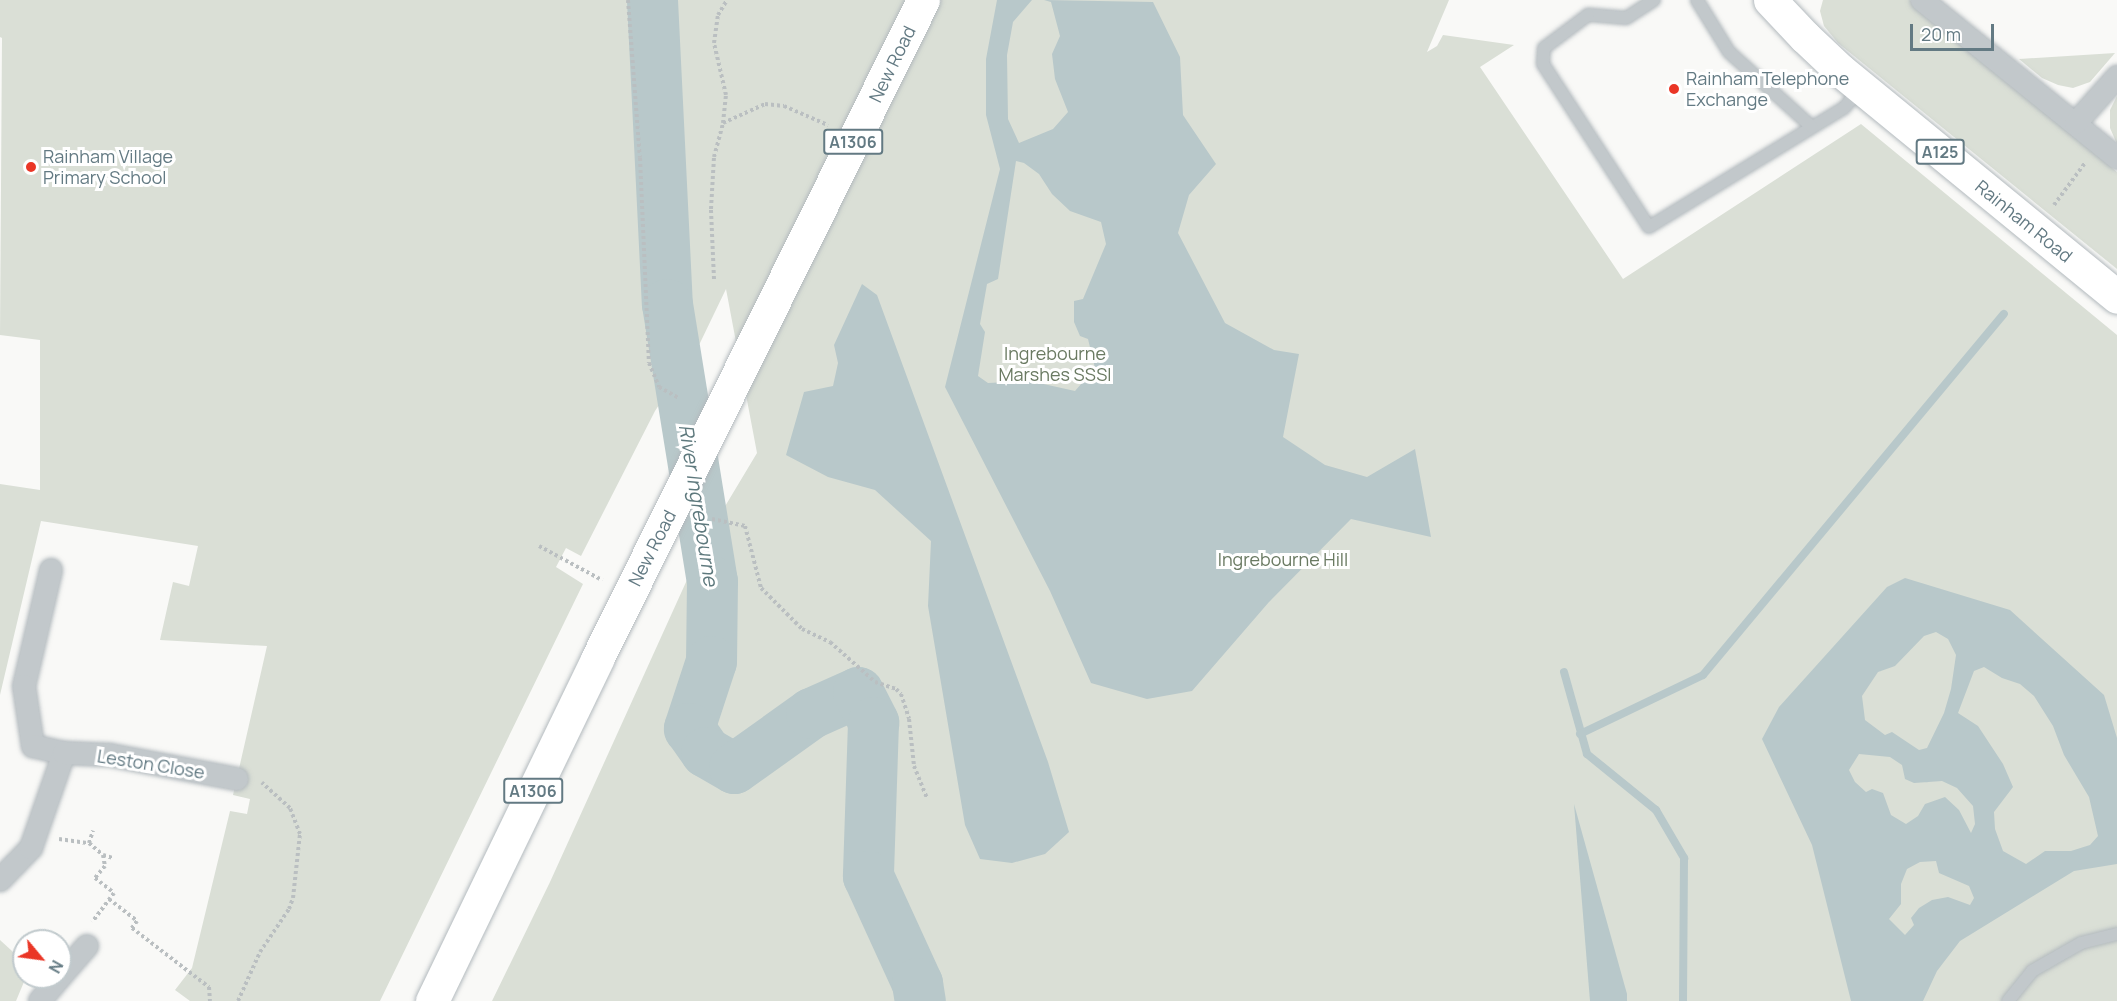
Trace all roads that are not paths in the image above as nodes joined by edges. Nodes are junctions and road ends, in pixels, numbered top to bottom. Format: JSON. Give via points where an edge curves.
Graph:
{"nodes":[{"id":1,"x":923,"y":0,"type":"edge"},
{"id":2,"x":1654,"y":0,"type":"edge"},
{"id":3,"x":1697,"y":0,"type":"edge"},
{"id":4,"x":1922,"y":0,"type":"edge"},
{"id":5,"x":1775,"y":2,"type":"edge"},
{"id":6,"x":2117,"y":77,"type":"edge"},
{"id":7,"x":1862,"y":87,"type":"junction"},
{"id":8,"x":2076,"y":123,"type":"junction"},
{"id":9,"x":1812,"y":127,"type":"junction"},
{"id":10,"x":2108,"y":151,"type":"edge"},
{"id":11,"x":2117,"y":297,"type":"edge"},
{"id":12,"x":51,"y":570,"type":"dead end"},
{"id":13,"x":60,"y":763,"type":"junction"},
{"id":14,"x":237,"y":779,"type":"road end"},
{"id":15,"x":0,"y":880,"type":"edge"},
{"id":16,"x":2117,"y":934,"type":"edge"},
{"id":17,"x":93,"y":937,"type":"road end"},
{"id":18,"x":72,"y":962,"type":"edge"},
{"id":19,"x":50,"y":989,"type":"edge"},
{"id":20,"x":40,"y":1001,"type":"edge"},
{"id":21,"x":432,"y":1001,"type":"edge"},
{"id":22,"x":2008,"y":1001,"type":"edge"}],
"edges":[{"from":1,"to":21,"type":"main road","name":"New Road","number":"A1306"},
{"from":2,"to":9,"type":"lane","via":[[1626,18],[1588,15],[1544,48],[1544,64],[1649,227]]},
{"from":3,"to":9,"type":"lane","via":[[1729,52]]},
{"from":4,"to":8,"type":"street"},
{"from":5,"to":7,"type":"main road","name":"Rainham Road","number":"A125","via":[[1805,37]]},
{"from":6,"to":8,"type":"street"},
{"from":7,"to":9,"type":"lane","via":[[1844,108]]},
{"from":7,"to":11,"type":"main road","name":"Rainham Road","number":"A125"},
{"from":8,"to":10,"type":"street"},
{"from":12,"to":13,"type":"street","name":"Leston Close","via":[[24,687],[33,746]]},
{"from":13,"to":14,"type":"street","name":"Leston Close","via":[[110,755]]},
{"from":13,"to":15,"type":"street","via":[[31,848]]},
{"from":16,"to":22,"type":"lane","via":[[2081,943],[2032,971]]},
{"from":17,"to":18,"type":"street"},
{"from":19,"to":20,"type":"street"}]}
